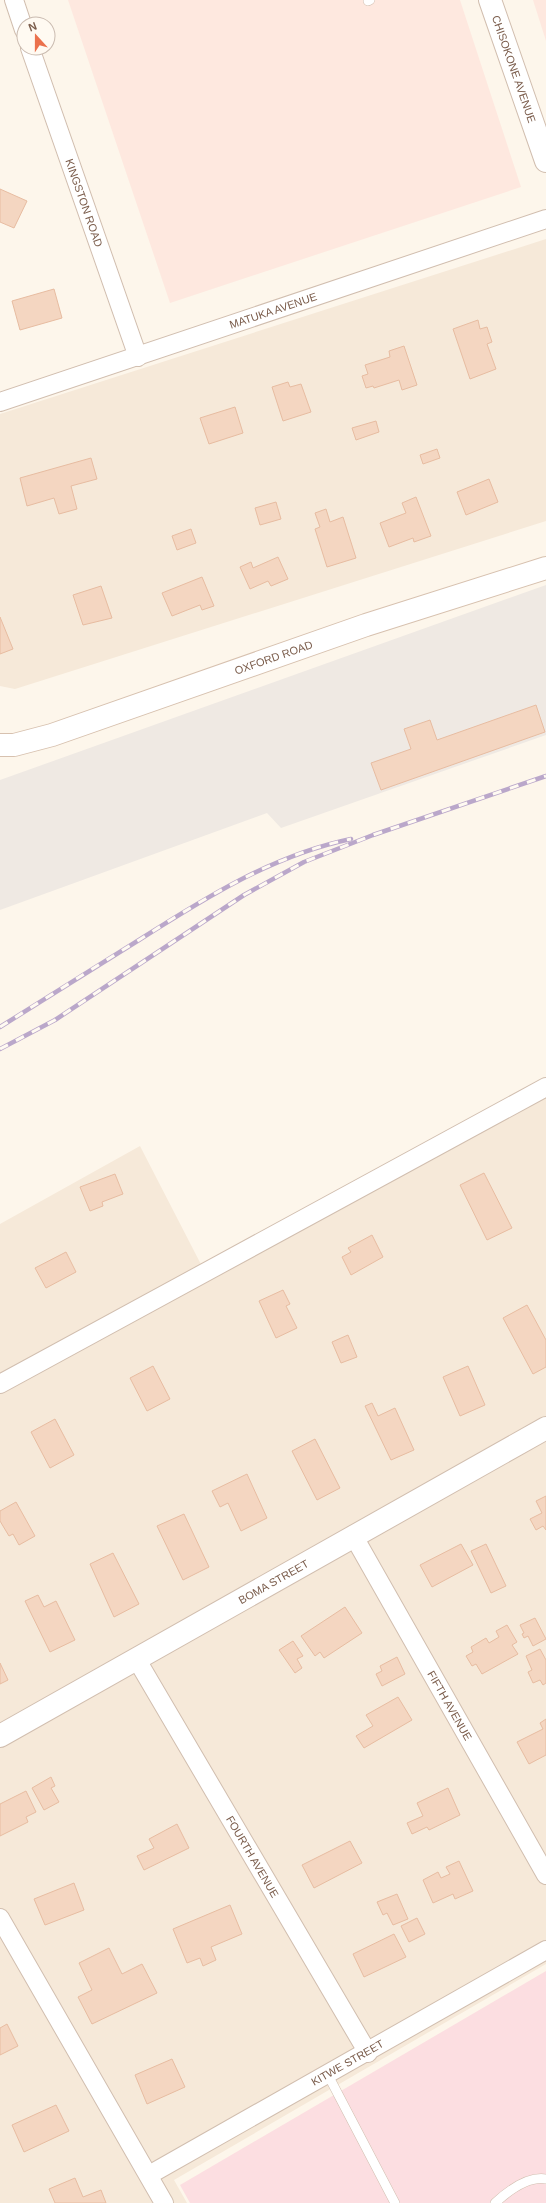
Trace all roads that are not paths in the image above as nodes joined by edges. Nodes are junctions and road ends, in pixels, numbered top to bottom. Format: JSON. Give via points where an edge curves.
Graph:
{"nodes":[{"id":1,"x":14,"y":0,"type":"edge"},
{"id":2,"x":490,"y":0,"type":"edge"},
{"id":3,"x":19,"y":16,"type":"edge"},
{"id":4,"x":33,"y":56,"type":"edge"},
{"id":5,"x":546,"y":161,"type":"edge"},
{"id":6,"x":546,"y":219,"type":"edge"},
{"id":7,"x":138,"y":357,"type":"junction"},
{"id":8,"x":0,"y":402,"type":"edge"},
{"id":9,"x":546,"y":568,"type":"edge"},
{"id":10,"x":0,"y":745,"type":"edge"},
{"id":11,"x":546,"y":1087,"type":"edge"},
{"id":12,"x":0,"y":1384,"type":"edge"},
{"id":13,"x":546,"y":1428,"type":"edge"},
{"id":14,"x":353,"y":1535,"type":"junction"},
{"id":15,"x":137,"y":1660,"type":"junction"},
{"id":16,"x":0,"y":1736,"type":"edge"},
{"id":17,"x":546,"y":1875,"type":"edge"},
{"id":18,"x":0,"y":1918,"type":"edge"},
{"id":19,"x":546,"y":1950,"type":"edge"},
{"id":20,"x":368,"y":2053,"type":"junction"},
{"id":21,"x":328,"y":2075,"type":"junction"},
{"id":22,"x":148,"y":2176,"type":"junction"},
{"id":23,"x":546,"y":2178,"type":"edge"},
{"id":24,"x":164,"y":2203,"type":"edge"},
{"id":25,"x":395,"y":2203,"type":"edge"},
{"id":26,"x":495,"y":2203,"type":"edge"}],
"edges":[{"from":1,"to":3,"type":"street"},
{"from":2,"to":5,"type":"street","name":"CHISOKONE AVENUE"},
{"from":4,"to":7,"type":"street","name":"KINGSTON ROAD"},
{"from":6,"to":7,"type":"street","name":"MATUKA AVENUE"},
{"from":7,"to":8,"type":"street","name":"MATUKA AVENUE"},
{"from":9,"to":10,"type":"street","name":"OXFORD ROAD","via":[[366,625],[52,734],[14,745]]},
{"from":11,"to":12,"type":"street"},
{"from":13,"to":14,"type":"street","name":"BOMA STREET"},
{"from":14,"to":15,"type":"street","name":"BOMA STREET"},
{"from":14,"to":17,"type":"street","name":"FIFTH AVENUE"},
{"from":15,"to":16,"type":"street","name":"BOMA STREET"},
{"from":15,"to":20,"type":"street","name":"FOURTH AVENUE"},
{"from":18,"to":22,"type":"street"},
{"from":19,"to":20,"type":"street","name":"KITWE STREET"},
{"from":20,"to":21,"type":"street","name":"KITWE STREET"},
{"from":21,"to":22,"type":"street","name":"KITWE STREET"},
{"from":21,"to":25,"type":"lane"},
{"from":22,"to":24,"type":"street"},
{"from":23,"to":26,"type":"lane","via":[[527,2182],[506,2193]]}]}
